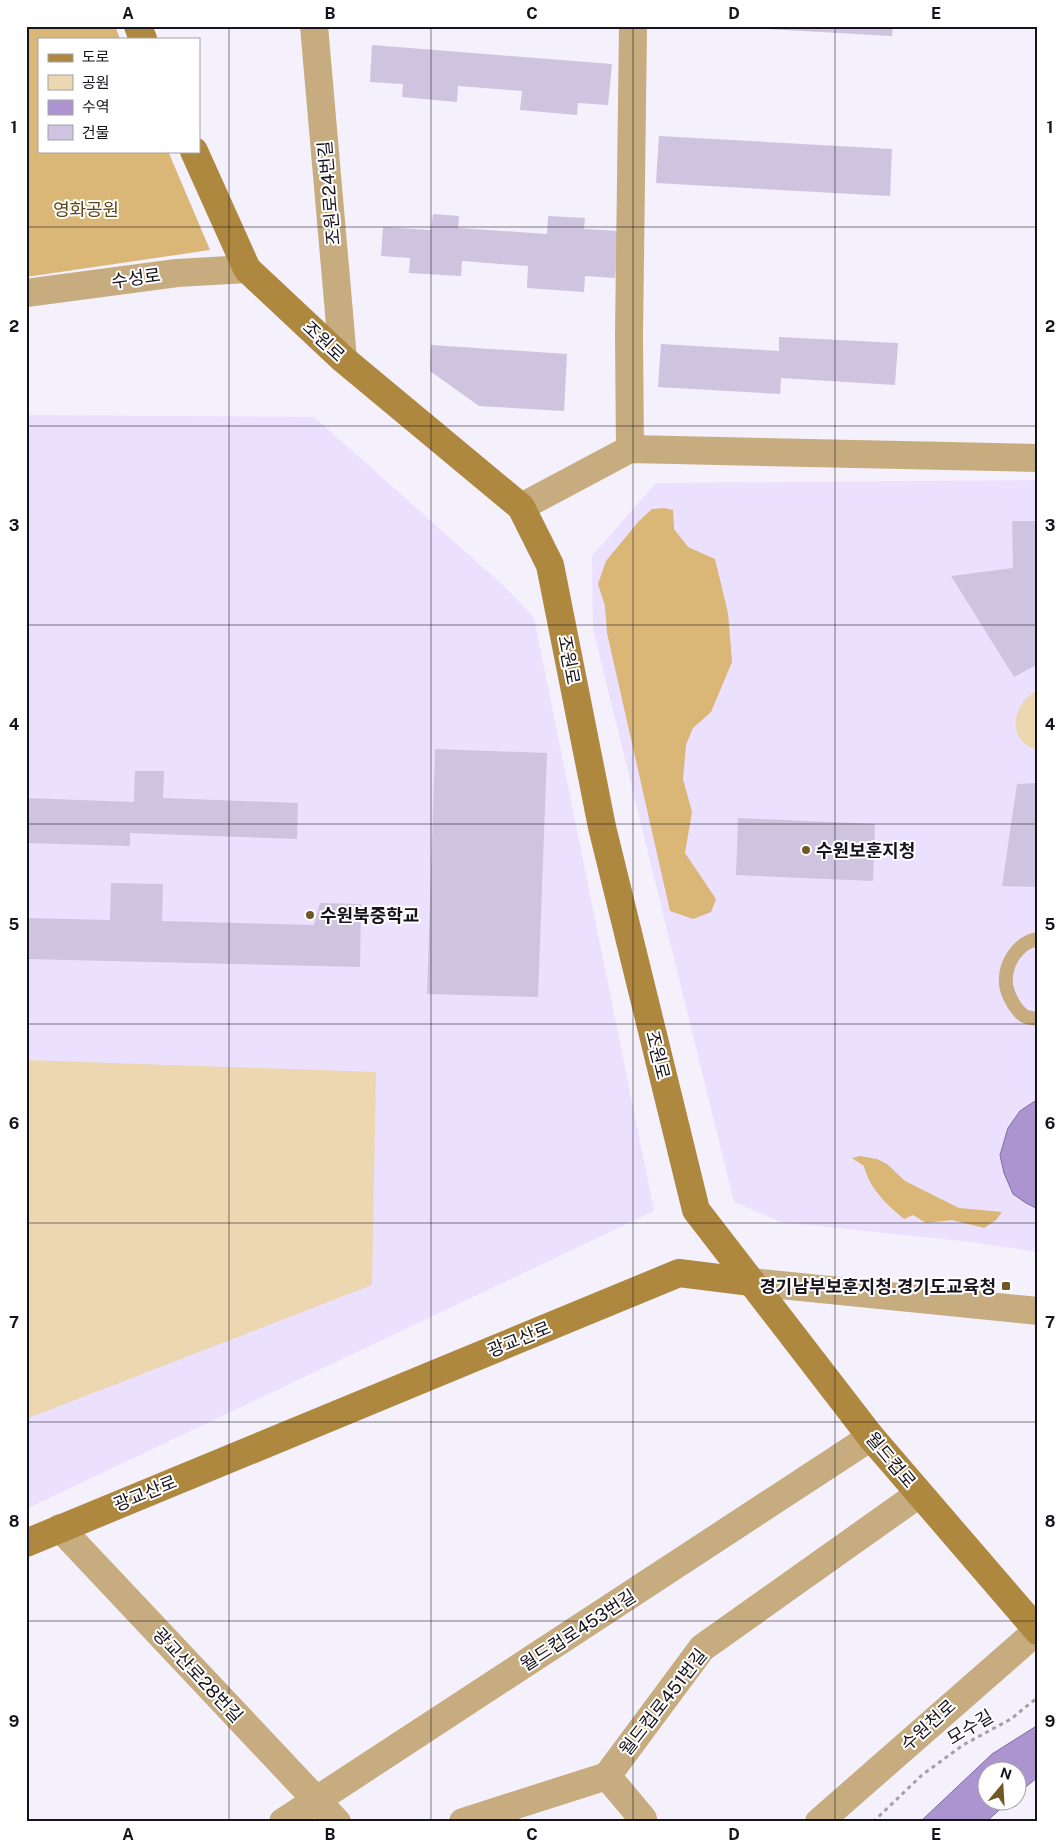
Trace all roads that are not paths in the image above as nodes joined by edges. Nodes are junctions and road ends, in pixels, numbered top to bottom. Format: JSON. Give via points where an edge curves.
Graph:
{"nodes":[{"id":1,"x":138,"y":26,"type":"edge"},
{"id":2,"x":314,"y":26,"type":"edge"},
{"id":3,"x":633,"y":26,"type":"edge"},
{"id":4,"x":143,"y":38,"type":"edge"},
{"id":5,"x":194,"y":152,"type":"edge"},
{"id":6,"x":246,"y":269,"type":"junction"},
{"id":7,"x":26,"y":293,"type":"edge"},
{"id":8,"x":343,"y":360,"type":"junction"},
{"id":9,"x":630,"y":450,"type":"junction"},
{"id":10,"x":1038,"y":458,"type":"edge"},
{"id":11,"x":521,"y":507,"type":"junction"},
{"id":12,"x":1038,"y":939,"type":"edge"},
{"id":13,"x":1038,"y":1019,"type":"edge"},
{"id":14,"x":751,"y":1282,"type":"junction"},
{"id":15,"x":1038,"y":1312,"type":"edge"},
{"id":16,"x":871,"y":1437,"type":"junction"},
{"id":17,"x":919,"y":1494,"type":"junction"},
{"id":18,"x":60,"y":1528,"type":"junction"},
{"id":19,"x":26,"y":1543,"type":"edge"},
{"id":20,"x":1038,"y":1631,"type":"edge"},
{"id":21,"x":607,"y":1776,"type":"junction"},
{"id":22,"x":317,"y":1801,"type":"junction"},
{"id":23,"x":284,"y":1822,"type":"edge"},
{"id":24,"x":336,"y":1822,"type":"edge"},
{"id":25,"x":463,"y":1822,"type":"edge"},
{"id":26,"x":641,"y":1822,"type":"edge"},
{"id":27,"x":819,"y":1822,"type":"edge"}],
"edges":[{"from":1,"to":4,"type":"main road"},
{"from":2,"to":8,"type":"street","name":"조원로24번길"},
{"from":3,"to":9,"type":"street"},
{"from":5,"to":6,"type":"main road","name":"조원로"},
{"from":6,"to":7,"type":"street","name":"수성로","via":[[177,272]]},
{"from":6,"to":8,"type":"main road","name":"조원로"},
{"from":8,"to":11,"type":"main road","name":"조원로"},
{"from":9,"to":10,"type":"street"},
{"from":9,"to":11,"type":"street"},
{"from":11,"to":14,"type":"main road","name":"조원로","via":[[550,565],[602,827],[696,1210]]},
{"from":12,"to":13,"type":"lane","via":[[1020,947],[1014,954],[1006,984],[1011,1000],[1023,1016]]},
{"from":14,"to":15,"type":"street","name":"광교산로"},
{"from":14,"to":16,"type":"main road","name":"월드컵로"},
{"from":14,"to":18,"type":"main road","name":"광교산로","via":[[679,1273]]},
{"from":16,"to":17,"type":"main road","name":"월드컵로"},
{"from":16,"to":22,"type":"street","name":"월드컵로453번길"},
{"from":17,"to":20,"type":"main road","name":"월드컵로"},
{"from":17,"to":21,"type":"street","name":"월드컵로451번길","via":[[702,1648]]},
{"from":18,"to":19,"type":"main road","name":"광교산로"},
{"from":18,"to":22,"type":"street","name":"광교산로28번길"},
{"from":20,"to":27,"type":"street","name":"수원천로"},
{"from":21,"to":25,"type":"street"},
{"from":21,"to":26,"type":"street","via":[[643,1819]]},
{"from":22,"to":23,"type":"street","name":"월드컵로453번길"},
{"from":22,"to":24,"type":"street","name":"광교산로28번길"}]}
